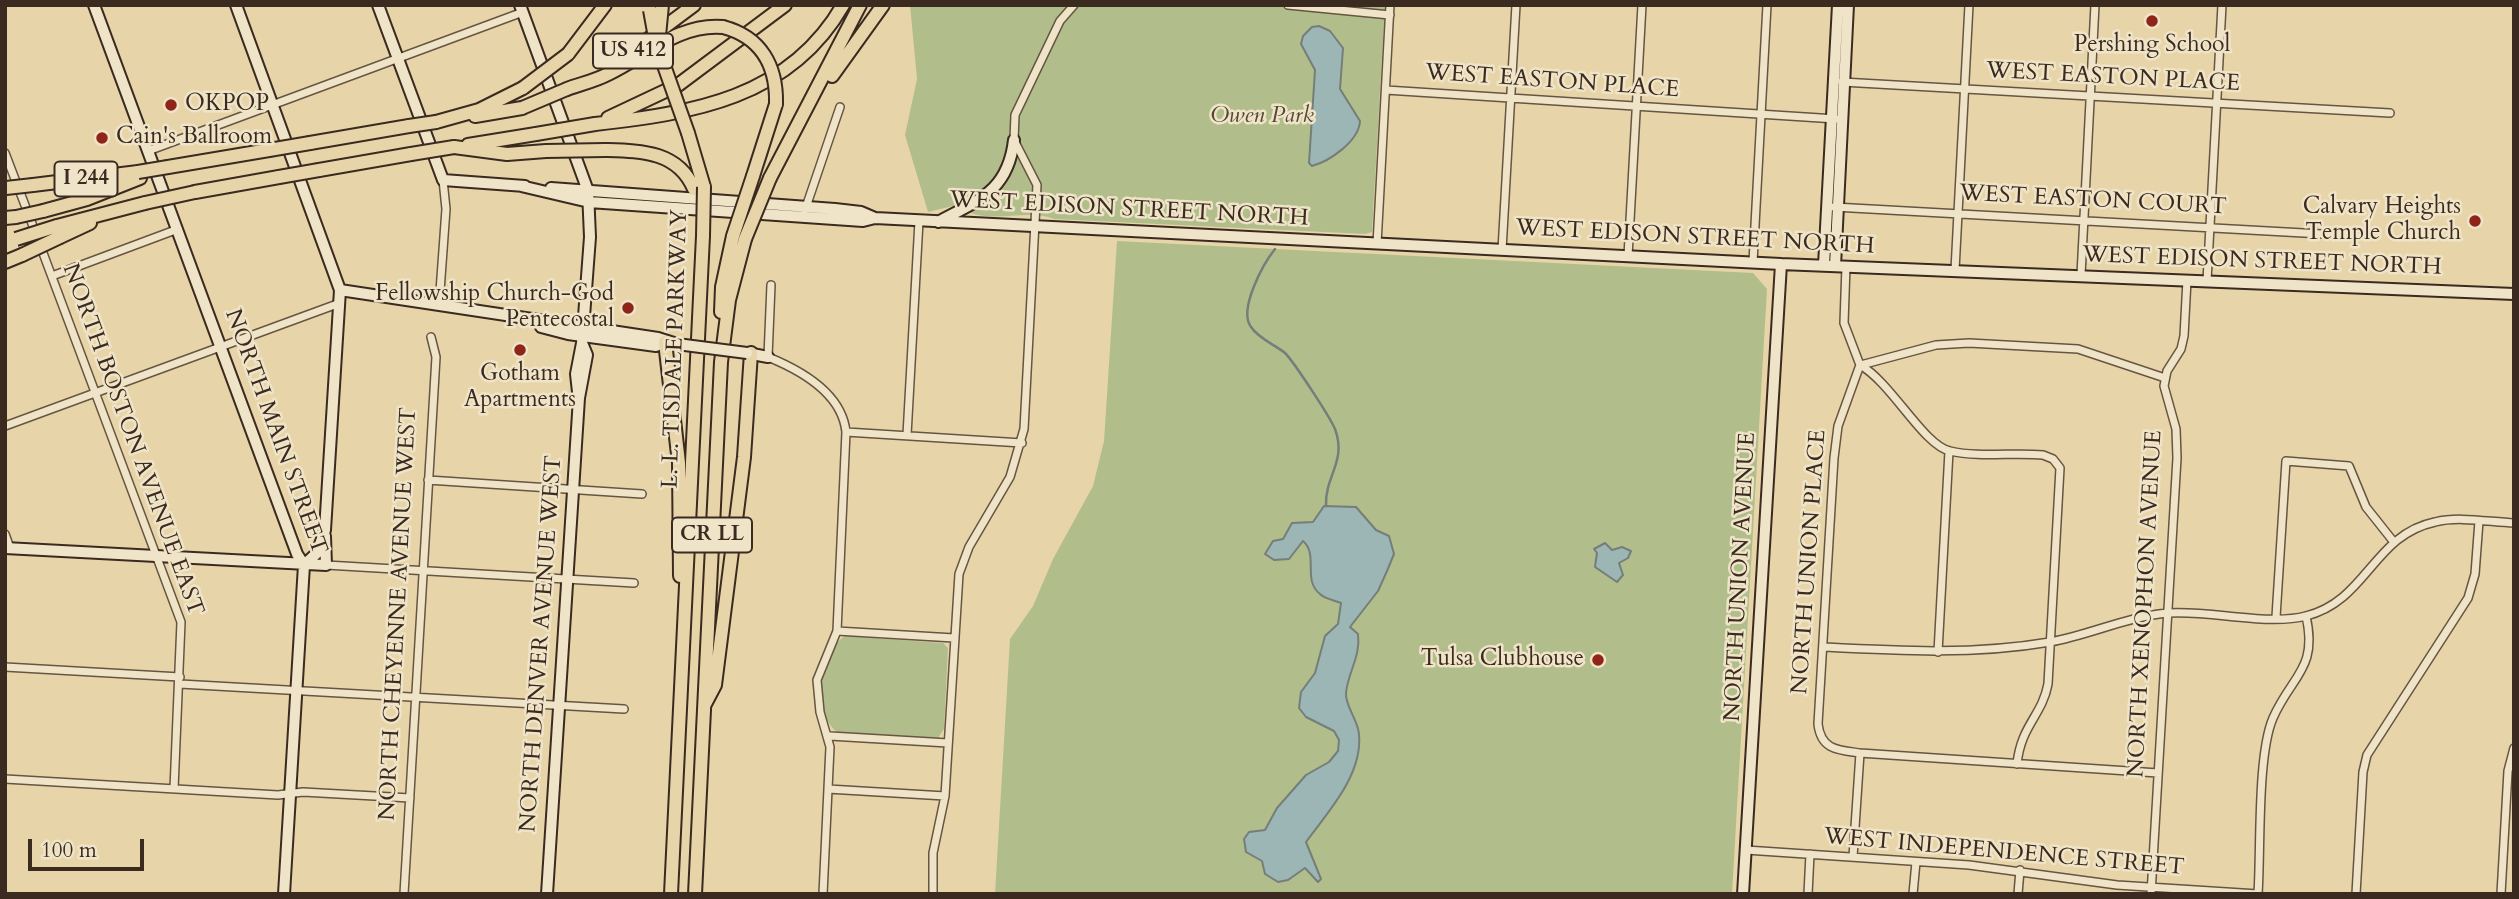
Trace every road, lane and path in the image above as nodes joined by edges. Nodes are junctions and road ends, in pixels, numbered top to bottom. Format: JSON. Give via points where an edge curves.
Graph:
{"nodes":[{"id":1,"x":94,"y":5,"type":"edge"},
{"id":2,"x":236,"y":5,"type":"edge"},
{"id":3,"x":378,"y":5,"type":"edge"},
{"id":4,"x":605,"y":5,"type":"edge"},
{"id":5,"x":694,"y":5,"type":"edge"},
{"id":6,"x":785,"y":5,"type":"edge"},
{"id":7,"x":843,"y":5,"type":"edge"},
{"id":8,"x":860,"y":5,"type":"edge"},
{"id":9,"x":883,"y":5,"type":"edge"},
{"id":10,"x":1074,"y":5,"type":"edge"},
{"id":11,"x":1288,"y":5,"type":"edge"},
{"id":12,"x":1390,"y":5,"type":"edge"},
{"id":13,"x":1516,"y":5,"type":"edge"},
{"id":14,"x":1642,"y":5,"type":"edge"},
{"id":15,"x":1768,"y":5,"type":"edge"},
{"id":16,"x":1838,"y":5,"type":"edge"},
{"id":17,"x":1848,"y":5,"type":"edge"},
{"id":18,"x":1969,"y":5,"type":"edge"},
{"id":19,"x":2095,"y":5,"type":"edge"},
{"id":20,"x":2222,"y":5,"type":"edge"},
{"id":21,"x":654,"y":7,"type":"edge"},
{"id":22,"x":522,"y":9,"type":"edge"},
{"id":23,"x":1390,"y":15,"type":"junction"},
{"id":24,"x":398,"y":58,"type":"junction"},
{"id":25,"x":1839,"y":82,"type":"junction"},
{"id":26,"x":566,"y":89,"type":"junction"},
{"id":27,"x":1965,"y":89,"type":"junction"},
{"id":28,"x":1386,"y":90,"type":"junction"},
{"id":29,"x":2090,"y":96,"type":"junction"},
{"id":30,"x":1511,"y":98,"type":"junction"},
{"id":31,"x":2217,"y":103,"type":"junction"},
{"id":32,"x":273,"y":105,"type":"junction"},
{"id":33,"x":1636,"y":106,"type":"junction"},
{"id":34,"x":840,"y":107,"type":"dead end"},
{"id":35,"x":2390,"y":113,"type":"dead end"},
{"id":36,"x":1762,"y":114,"type":"junction"},
{"id":37,"x":803,"y":116,"type":"junction"},
{"id":38,"x":1837,"y":119,"type":"junction"},
{"id":39,"x":436,"y":121,"type":"junction"},
{"id":40,"x":595,"y":124,"type":"junction"},
{"id":41,"x":1014,"y":140,"type":"junction"},
{"id":42,"x":454,"y":147,"type":"junction"},
{"id":43,"x":148,"y":151,"type":"junction"},
{"id":44,"x":5,"y":153,"type":"edge"},
{"id":45,"x":139,"y":175,"type":"junction"},
{"id":46,"x":443,"y":180,"type":"junction"},
{"id":47,"x":5,"y":188,"type":"edge"},
{"id":48,"x":589,"y":196,"type":"junction"},
{"id":49,"x":1832,"y":206,"type":"junction"},
{"id":50,"x":805,"y":212,"type":"junction"},
{"id":51,"x":1958,"y":212,"type":"junction"},
{"id":52,"x":11,"y":217,"type":"edge"},
{"id":53,"x":2084,"y":220,"type":"junction"},
{"id":54,"x":919,"y":221,"type":"junction"},
{"id":55,"x":937,"y":222,"type":"junction"},
{"id":56,"x":1035,"y":227,"type":"junction"},
{"id":57,"x":2210,"y":227,"type":"junction"},
{"id":58,"x":178,"y":229,"type":"junction"},
{"id":59,"x":59,"y":232,"type":"junction"},
{"id":60,"x":703,"y":236,"type":"junction"},
{"id":61,"x":2358,"y":236,"type":"dead end"},
{"id":62,"x":739,"y":237,"type":"junction"},
{"id":63,"x":10,"y":240,"type":"edge"},
{"id":64,"x":1377,"y":243,"type":"junction"},
{"id":65,"x":1502,"y":250,"type":"junction"},
{"id":66,"x":1628,"y":256,"type":"junction"},
{"id":67,"x":5,"y":262,"type":"edge"},
{"id":68,"x":1753,"y":262,"type":"junction"},
{"id":69,"x":1781,"y":264,"type":"junction"},
{"id":70,"x":1835,"y":266,"type":"junction"},
{"id":71,"x":1955,"y":270,"type":"junction"},
{"id":72,"x":2081,"y":275,"type":"junction"},
{"id":73,"x":52,"y":276,"type":"junction"},
{"id":74,"x":2187,"y":280,"type":"junction"},
{"id":75,"x":2207,"y":281,"type":"junction"},
{"id":76,"x":771,"y":285,"type":"dead end"},
{"id":77,"x":340,"y":290,"type":"junction"},
{"id":78,"x":2514,"y":294,"type":"edge"},
{"id":79,"x":340,"y":303,"type":"junction"},
{"id":80,"x":439,"y":305,"type":"junction"},
{"id":81,"x":583,"y":336,"type":"junction"},
{"id":82,"x":431,"y":337,"type":"dead end"},
{"id":83,"x":671,"y":343,"type":"junction"},
{"id":84,"x":222,"y":348,"type":"junction"},
{"id":85,"x":749,"y":353,"type":"junction"},
{"id":86,"x":768,"y":357,"type":"junction"},
{"id":87,"x":1860,"y":365,"type":"junction"},
{"id":88,"x":2165,"y":378,"type":"junction"},
{"id":89,"x":95,"y":394,"type":"junction"},
{"id":90,"x":5,"y":426,"type":"edge"},
{"id":91,"x":846,"y":432,"type":"junction"},
{"id":92,"x":907,"y":435,"type":"junction"},
{"id":93,"x":1022,"y":443,"type":"junction"},
{"id":94,"x":1949,"y":451,"type":"junction"},
{"id":95,"x":428,"y":480,"type":"junction"},
{"id":96,"x":573,"y":489,"type":"junction"},
{"id":97,"x":642,"y":494,"type":"dead end"},
{"id":98,"x":2479,"y":521,"type":"junction"},
{"id":99,"x":2514,"y":523,"type":"edge"},
{"id":100,"x":325,"y":530,"type":"junction"},
{"id":101,"x":5,"y":534,"type":"edge"},
{"id":102,"x":2393,"y":541,"type":"junction"},
{"id":103,"x":8,"y":548,"type":"edge"},
{"id":104,"x":156,"y":556,"type":"junction"},
{"id":105,"x":304,"y":565,"type":"junction"},
{"id":106,"x":326,"y":565,"type":"junction"},
{"id":107,"x":422,"y":570,"type":"junction"},
{"id":108,"x":567,"y":579,"type":"junction"},
{"id":109,"x":634,"y":583,"type":"dead end"},
{"id":110,"x":2167,"y":613,"type":"junction"},
{"id":111,"x":2306,"y":616,"type":"junction"},
{"id":112,"x":2276,"y":617,"type":"junction"},
{"id":113,"x":837,"y":631,"type":"junction"},
{"id":114,"x":954,"y":638,"type":"junction"},
{"id":115,"x":2051,"y":642,"type":"junction"},
{"id":116,"x":1823,"y":647,"type":"junction"},
{"id":117,"x":1938,"y":652,"type":"junction"},
{"id":118,"x":683,"y":660,"type":"junction"},
{"id":119,"x":5,"y":667,"type":"edge"},
{"id":120,"x":180,"y":680,"type":"junction"},
{"id":121,"x":296,"y":691,"type":"junction"},
{"id":122,"x":415,"y":698,"type":"junction"},
{"id":123,"x":559,"y":705,"type":"junction"},
{"id":124,"x":703,"y":708,"type":"junction"},
{"id":125,"x":624,"y":709,"type":"dead end"},
{"id":126,"x":830,"y":736,"type":"junction"},
{"id":127,"x":948,"y":743,"type":"junction"},
{"id":128,"x":2514,"y":748,"type":"edge"},
{"id":129,"x":1860,"y":753,"type":"junction"},
{"id":130,"x":2017,"y":764,"type":"junction"},
{"id":131,"x":2158,"y":774,"type":"junction"},
{"id":132,"x":5,"y":779,"type":"edge"},
{"id":133,"x":174,"y":789,"type":"junction"},
{"id":134,"x":828,"y":789,"type":"junction"},
{"id":135,"x":290,"y":793,"type":"junction"},
{"id":136,"x":945,"y":796,"type":"junction"},
{"id":137,"x":410,"y":798,"type":"junction"},
{"id":138,"x":1746,"y":850,"type":"junction"},
{"id":139,"x":1810,"y":855,"type":"junction"},
{"id":140,"x":1853,"y":857,"type":"junction"},
{"id":141,"x":1916,"y":862,"type":"junction"},
{"id":142,"x":2020,"y":870,"type":"junction"},
{"id":143,"x":2151,"y":890,"type":"edge"},
{"id":144,"x":284,"y":894,"type":"edge"},
{"id":145,"x":404,"y":894,"type":"edge"},
{"id":146,"x":547,"y":894,"type":"edge"},
{"id":147,"x":671,"y":894,"type":"edge"},
{"id":148,"x":695,"y":894,"type":"edge"},
{"id":149,"x":822,"y":894,"type":"edge"},
{"id":150,"x":933,"y":894,"type":"edge"},
{"id":151,"x":1743,"y":894,"type":"edge"},
{"id":152,"x":1808,"y":894,"type":"edge"},
{"id":153,"x":1913,"y":894,"type":"edge"},
{"id":154,"x":2018,"y":894,"type":"edge"},
{"id":155,"x":2258,"y":894,"type":"edge"},
{"id":156,"x":2356,"y":894,"type":"edge"},
{"id":157,"x":2501,"y":894,"type":"edge"}],
"edges":[{"from":1,"to":43,"type":"street","name":"NORTH MAIN STREET"},
{"from":2,"to":32,"type":"street"},
{"from":3,"to":24,"type":"street"},
{"from":4,"to":39,"type":"highway","bridge":true,"via":[[568,54],[523,88],[479,110]]},
{"from":5,"to":26,"type":"highway","number":"US 412","via":[[632,52]]},
{"from":6,"to":40,"type":"highway","number":"US 412","via":[[678,85]]},
{"from":7,"to":40,"type":"highway","number":"I 244","via":[[798,58],[745,93],[699,109]]},
{"from":8,"to":37,"type":"highway"},
{"from":9,"to":37,"type":"highway"},
{"from":10,"to":41,"type":"street","via":[[1060,21],[1024,94],[1015,115]]},
{"from":11,"to":23,"type":"street"},
{"from":12,"to":23,"type":"street"},
{"from":13,"to":30,"type":"street"},
{"from":14,"to":33,"type":"street"},
{"from":15,"to":36,"type":"street"},
{"from":16,"to":25,"type":"street"},
{"from":17,"to":25,"type":"street"},
{"from":18,"to":27,"type":"street"},
{"from":19,"to":29,"type":"street"},
{"from":20,"to":31,"type":"street"},
{"from":21,"to":60,"type":"highway","name":"L. L. TISDALE PARKWAY","number":"CR LL","bridge":true,"via":[[664,64],[701,172]]},
{"from":22,"to":24,"type":"street"},
{"from":22,"to":48,"type":"street","name":"NORTH DENVER AVENUE WEST"},
{"from":23,"to":28,"type":"street"},
{"from":24,"to":32,"type":"street"},
{"from":24,"to":46,"type":"street"},
{"from":25,"to":27,"type":"street","name":"WEST EASTON PLACE"},
{"from":25,"to":38,"type":"street"},
{"from":26,"to":39,"type":"highway","number":"US 412","bridge":true,"via":[[522,107]]},
{"from":26,"to":62,"type":"highway","bridge":true,"via":[[607,75],[684,32],[723,27],[749,38],[774,71],[776,104]]},
{"from":27,"to":29,"type":"street","name":"WEST EASTON PLACE"},
{"from":27,"to":51,"type":"street"},
{"from":28,"to":30,"type":"street","name":"WEST EASTON PLACE"},
{"from":28,"to":64,"type":"street"},
{"from":29,"to":31,"type":"street","name":"WEST EASTON PLACE"},
{"from":29,"to":53,"type":"street"},
{"from":30,"to":33,"type":"street","name":"WEST EASTON PLACE"},
{"from":30,"to":65,"type":"street"},
{"from":31,"to":35,"type":"street","name":"WEST EASTON PLACE"},
{"from":31,"to":57,"type":"street"},
{"from":32,"to":43,"type":"street"},
{"from":32,"to":77,"type":"street"},
{"from":33,"to":36,"type":"street","name":"WEST EASTON PLACE"},
{"from":33,"to":66,"type":"street"},
{"from":34,"to":50,"type":"street"},
{"from":36,"to":38,"type":"street","name":"WEST EASTON PLACE"},
{"from":36,"to":68,"type":"street"},
{"from":37,"to":62,"type":"highway","bridge":true},
{"from":38,"to":49,"type":"street"},
{"from":39,"to":45,"type":"highway","bridge":true},
{"from":40,"to":42,"type":"highway","number":"I 244","bridge":true},
{"from":41,"to":55,"type":"street","via":[[1012,159],[993,190]]},
{"from":41,"to":56,"type":"street","via":[[1037,185]]},
{"from":42,"to":59,"type":"highway","number":"I 244","bridge":true,"via":[[195,192],[126,207]]},
{"from":42,"to":60,"type":"highway","bridge":true,"via":[[507,154],[605,150],[656,154],[682,170],[698,201]]},
{"from":43,"to":58,"type":"street","name":"NORTH MAIN STREET"},
{"from":44,"to":73,"type":"street","name":"NORTH BOSTON AVENUE EAST"},
{"from":45,"to":47,"type":"highway","number":"I 244","bridge":true},
{"from":45,"to":52,"type":"highway","bridge":true,"via":[[87,199]]},
{"from":46,"to":48,"type":"street","name":"WEST EDISON STREET NORTH"},
{"from":46,"to":80,"type":"street"},
{"from":48,"to":50,"type":"street","name":"WEST EDISON STREET NORTH"},
{"from":48,"to":81,"type":"street","name":"NORTH DENVER AVENUE WEST"},
{"from":49,"to":51,"type":"street","name":"WEST EASTON COURT"},
{"from":49,"to":70,"type":"street"},
{"from":50,"to":54,"type":"street","name":"WEST EDISON STREET NORTH","via":[[863,221]]},
{"from":51,"to":53,"type":"street","name":"WEST EASTON COURT"},
{"from":51,"to":71,"type":"street"},
{"from":53,"to":57,"type":"street","name":"WEST EASTON COURT"},
{"from":53,"to":72,"type":"street"},
{"from":54,"to":55,"type":"street","name":"WEST EDISON STREET NORTH"},
{"from":54,"to":92,"type":"street"},
{"from":55,"to":56,"type":"street","name":"WEST EDISON STREET NORTH"},
{"from":56,"to":64,"type":"street","name":"WEST EDISON STREET NORTH"},
{"from":56,"to":93,"type":"street"},
{"from":57,"to":61,"type":"street","name":"WEST EASTON COURT"},
{"from":57,"to":75,"type":"street"},
{"from":58,"to":73,"type":"street"},
{"from":58,"to":84,"type":"street","name":"NORTH MAIN STREET"},
{"from":59,"to":63,"type":"highway","number":"I 244","bridge":true},
{"from":59,"to":67,"type":"highway","bridge":true},
{"from":60,"to":118,"type":"highway","name":"L. L. TISDALE PARKWAY","number":"CR LL"},
{"from":62,"to":124,"type":"highway","name":"L. L. TISDALE PARKWAY","number":"CR LL","via":[[722,287]]},
{"from":64,"to":65,"type":"street","name":"WEST EDISON STREET NORTH"},
{"from":65,"to":66,"type":"street","name":"WEST EDISON STREET NORTH"},
{"from":66,"to":68,"type":"street","name":"WEST EDISON STREET NORTH"},
{"from":68,"to":69,"type":"street","name":"WEST EDISON STREET NORTH"},
{"from":69,"to":70,"type":"street","name":"WEST EDISON STREET NORTH"},
{"from":69,"to":138,"type":"street","name":"NORTH UNION AVENUE"},
{"from":70,"to":71,"type":"street","name":"WEST EDISON STREET NORTH"},
{"from":70,"to":87,"type":"street","via":[[1844,323]]},
{"from":71,"to":72,"type":"street","name":"WEST EDISON STREET NORTH"},
{"from":72,"to":74,"type":"street","name":"WEST EDISON STREET NORTH"},
{"from":73,"to":89,"type":"street","name":"NORTH BOSTON AVENUE EAST"},
{"from":74,"to":75,"type":"street","name":"WEST EDISON STREET NORTH"},
{"from":74,"to":88,"type":"street","via":[[2184,336]]},
{"from":75,"to":78,"type":"street","name":"WEST EDISON STREET NORTH"},
{"from":76,"to":86,"type":"street"},
{"from":77,"to":79,"type":"street"},
{"from":77,"to":80,"type":"street"},
{"from":79,"to":84,"type":"street"},
{"from":79,"to":100,"type":"street"},
{"from":80,"to":81,"type":"street"},
{"from":81,"to":83,"type":"street","via":[[658,338]]},
{"from":81,"to":96,"type":"street","name":"NORTH DENVER AVENUE WEST","via":[[576,374],[579,398]]},
{"from":82,"to":95,"type":"street","name":"NORTH CHEYENNE AVENUE WEST","via":[[436,357]]},
{"from":83,"to":85,"type":"street","bridge":true},
{"from":83,"to":118,"type":"highway"},
{"from":84,"to":89,"type":"street"},
{"from":84,"to":105,"type":"street","name":"NORTH MAIN STREET"},
{"from":85,"to":86,"type":"street"},
{"from":85,"to":124,"type":"highway","via":[[744,457],[715,685]]},
{"from":86,"to":91,"type":"street","via":[[827,393]]},
{"from":87,"to":88,"type":"street","via":[[1936,345],[1982,343],[2078,349]]},
{"from":87,"to":94,"type":"street","via":[[1877,374],[1934,444]]},
{"from":87,"to":116,"type":"street","name":"NORTH UNION PLACE","via":[[1836,441]]},
{"from":88,"to":110,"type":"street","name":"NORTH XENOPHON AVENUE","via":[[2177,451]]},
{"from":89,"to":90,"type":"street"},
{"from":89,"to":104,"type":"street","name":"NORTH BOSTON AVENUE EAST"},
{"from":91,"to":92,"type":"street"},
{"from":91,"to":113,"type":"street"},
{"from":92,"to":93,"type":"street"},
{"from":93,"to":114,"type":"street","via":[[1010,477],[964,560],[957,586]]},
{"from":94,"to":115,"type":"street","via":[[2043,455],[2060,468]]},
{"from":94,"to":117,"type":"street"},
{"from":95,"to":96,"type":"street"},
{"from":95,"to":107,"type":"street","name":"NORTH CHEYENNE AVENUE WEST"},
{"from":96,"to":97,"type":"street"},
{"from":96,"to":108,"type":"street","name":"NORTH DENVER AVENUE WEST"},
{"from":98,"to":99,"type":"street"},
{"from":98,"to":102,"type":"street","via":[[2437,521]]},
{"from":98,"to":156,"type":"street","via":[[2475,574],[2468,598],[2367,755]]},
{"from":100,"to":105,"type":"street","via":[[317,553]]},
{"from":100,"to":106,"type":"street"},
{"from":101,"to":103,"type":"street"},
{"from":102,"to":111,"type":"street","via":[[2350,594],[2327,610]]},
{"from":102,"to":112,"type":"street","via":[[2366,507],[2349,466],[2286,461]]},
{"from":103,"to":104,"type":"street"},
{"from":104,"to":105,"type":"street"},
{"from":104,"to":120,"type":"street","name":"NORTH BOSTON AVENUE EAST","via":[[181,622]]},
{"from":105,"to":106,"type":"street"},
{"from":105,"to":121,"type":"street","name":"NORTH MAIN STREET"},
{"from":106,"to":107,"type":"street"},
{"from":107,"to":108,"type":"street"},
{"from":107,"to":122,"type":"street","name":"NORTH CHEYENNE AVENUE WEST"},
{"from":108,"to":109,"type":"street"},
{"from":108,"to":123,"type":"street","name":"NORTH DENVER AVENUE WEST"},
{"from":110,"to":112,"type":"street"},
{"from":110,"to":115,"type":"street"},
{"from":110,"to":131,"type":"street","name":"NORTH XENOPHON AVENUE"},
{"from":111,"to":112,"type":"street"},
{"from":111,"to":155,"type":"street","via":[[2310,653],[2275,713],[2267,744]]},
{"from":113,"to":114,"type":"street"},
{"from":113,"to":126,"type":"street","via":[[817,680],[820,712]]},
{"from":114,"to":127,"type":"street"},
{"from":115,"to":117,"type":"street"},
{"from":115,"to":130,"type":"street","via":[[2047,691],[2022,734]]},
{"from":116,"to":117,"type":"street"},
{"from":116,"to":129,"type":"street","name":"NORTH UNION PLACE","via":[[1818,724],[1823,742],[1830,748]]},
{"from":118,"to":147,"type":"highway","name":"L. L. TISDALE PARKWAY","number":"CR LL"},
{"from":119,"to":120,"type":"street"},
{"from":120,"to":121,"type":"street"},
{"from":120,"to":133,"type":"street","name":"NORTH BOSTON AVENUE EAST"},
{"from":121,"to":122,"type":"street"},
{"from":121,"to":135,"type":"street","name":"NORTH MAIN STREET"},
{"from":122,"to":123,"type":"street"},
{"from":122,"to":137,"type":"street","name":"NORTH CHEYENNE AVENUE WEST"},
{"from":123,"to":125,"type":"street"},
{"from":123,"to":146,"type":"street","name":"NORTH DENVER AVENUE WEST"},
{"from":124,"to":148,"type":"highway","name":"L. L. TISDALE PARKWAY","number":"CR LL"},
{"from":126,"to":127,"type":"street"},
{"from":126,"to":134,"type":"street"},
{"from":127,"to":136,"type":"street"},
{"from":128,"to":157,"type":"street","via":[[2508,771]]},
{"from":129,"to":130,"type":"street"},
{"from":129,"to":140,"type":"street"},
{"from":130,"to":131,"type":"street"},
{"from":131,"to":143,"type":"street","name":"NORTH XENOPHON AVENUE"},
{"from":132,"to":133,"type":"street"},
{"from":133,"to":135,"type":"street"},
{"from":134,"to":136,"type":"street"},
{"from":134,"to":149,"type":"street"},
{"from":135,"to":137,"type":"street"},
{"from":135,"to":144,"type":"street","name":"NORTH MAIN STREET"},
{"from":136,"to":150,"type":"street","via":[[933,853]]},
{"from":137,"to":145,"type":"street","name":"NORTH CHEYENNE AVENUE WEST"},
{"from":138,"to":139,"type":"street","name":"WEST INDEPENDENCE STREET"},
{"from":138,"to":151,"type":"street","name":"NORTH UNION AVENUE"},
{"from":139,"to":140,"type":"street","name":"WEST INDEPENDENCE STREET"},
{"from":139,"to":152,"type":"street"},
{"from":140,"to":141,"type":"street","name":"WEST INDEPENDENCE STREET"},
{"from":141,"to":142,"type":"street","name":"WEST INDEPENDENCE STREET"},
{"from":141,"to":153,"type":"street"},
{"from":142,"to":143,"type":"street","name":"WEST INDEPENDENCE STREET"},
{"from":142,"to":154,"type":"street"},
{"from":143,"to":155,"type":"street","name":"WEST INDEPENDENCE STREET"}]}
